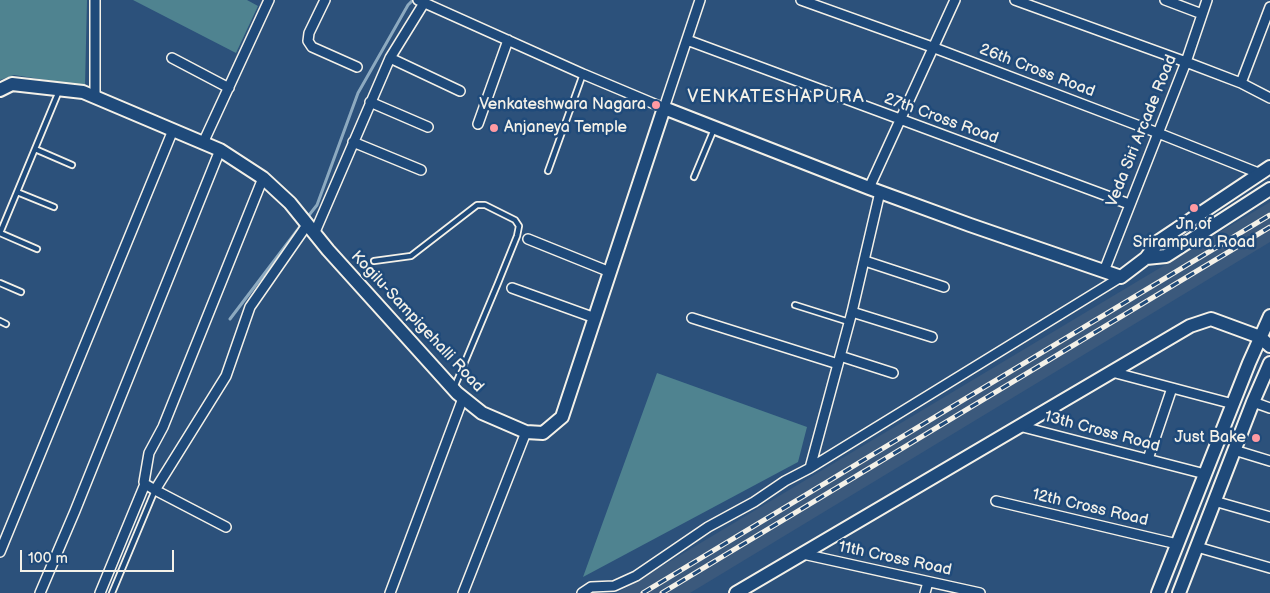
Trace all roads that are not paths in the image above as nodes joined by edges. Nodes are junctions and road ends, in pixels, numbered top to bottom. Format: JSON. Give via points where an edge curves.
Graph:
{"nodes":[{"id":1,"x":95,"y":0,"type":"edge"},
{"id":2,"x":270,"y":0,"type":"edge"},
{"id":3,"x":325,"y":0,"type":"edge"},
{"id":4,"x":700,"y":0,"type":"edge"},
{"id":5,"x":801,"y":0,"type":"edge"},
{"id":6,"x":955,"y":0,"type":"edge"},
{"id":7,"x":1015,"y":0,"type":"edge"},
{"id":8,"x":1165,"y":0,"type":"edge"},
{"id":9,"x":1207,"y":0,"type":"edge"},
{"id":10,"x":421,"y":1,"type":"edge"},
{"id":11,"x":436,"y":4,"type":"edge"},
{"id":12,"x":1270,"y":6,"type":"edge"},
{"id":13,"x":1202,"y":14,"type":"junction"},
{"id":14,"x":1266,"y":31,"type":"edge"},
{"id":15,"x":508,"y":40,"type":"junction"},
{"id":16,"x":687,"y":40,"type":"junction"},
{"id":17,"x":932,"y":47,"type":"junction"},
{"id":18,"x":172,"y":58,"type":"dead end"},
{"id":19,"x":390,"y":58,"type":"junction"},
{"id":20,"x":1186,"y":62,"type":"junction"},
{"id":21,"x":357,"y":67,"type":"dead end"},
{"id":22,"x":583,"y":74,"type":"junction"},
{"id":23,"x":1241,"y":84,"type":"junction"},
{"id":24,"x":229,"y":88,"type":"junction"},
{"id":25,"x":0,"y":90,"type":"edge"},
{"id":26,"x":60,"y":90,"type":"junction"},
{"id":27,"x":460,"y":91,"type":"dead end"},
{"id":28,"x":95,"y":97,"type":"junction"},
{"id":29,"x":1270,"y":98,"type":"edge"},
{"id":30,"x":370,"y":102,"type":"junction"},
{"id":31,"x":664,"y":108,"type":"junction"},
{"id":32,"x":900,"y":120,"type":"junction"},
{"id":33,"x":478,"y":124,"type":"dead end"},
{"id":34,"x":428,"y":127,"type":"dead end"},
{"id":35,"x":714,"y":128,"type":"junction"},
{"id":36,"x":174,"y":130,"type":"junction"},
{"id":37,"x":1158,"y":133,"type":"junction"},
{"id":38,"x":353,"y":142,"type":"junction"},
{"id":39,"x":203,"y":143,"type":"junction"},
{"id":40,"x":35,"y":150,"type":"junction"},
{"id":41,"x":220,"y":150,"type":"junction"},
{"id":42,"x":72,"y":165,"type":"dead end"},
{"id":43,"x":421,"y":170,"type":"dead end"},
{"id":44,"x":548,"y":170,"type":"dead end"},
{"id":45,"x":1266,"y":170,"type":"edge"},
{"id":46,"x":694,"y":177,"type":"dead end"},
{"id":47,"x":263,"y":178,"type":"junction"},
{"id":48,"x":875,"y":190,"type":"junction"},
{"id":49,"x":1270,"y":190,"type":"edge"},
{"id":50,"x":18,"y":192,"type":"junction"},
{"id":51,"x":1129,"y":204,"type":"junction"},
{"id":52,"x":54,"y":207,"type":"dead end"},
{"id":53,"x":307,"y":225,"type":"junction"},
{"id":54,"x":0,"y":233,"type":"edge"},
{"id":55,"x":528,"y":239,"type":"dead end"},
{"id":56,"x":37,"y":249,"type":"dead end"},
{"id":57,"x":1146,"y":258,"type":"junction"},
{"id":58,"x":374,"y":261,"type":"dead end"},
{"id":59,"x":865,"y":261,"type":"junction"},
{"id":60,"x":1104,"y":271,"type":"junction"},
{"id":61,"x":610,"y":272,"type":"junction"},
{"id":62,"x":1121,"y":277,"type":"junction"},
{"id":63,"x":0,"y":283,"type":"edge"},
{"id":64,"x":944,"y":287,"type":"dead end"},
{"id":65,"x":512,"y":288,"type":"dead end"},
{"id":66,"x":21,"y":292,"type":"dead end"},
{"id":67,"x":795,"y":306,"type":"dead end"},
{"id":68,"x":852,"y":312,"type":"junction"},
{"id":69,"x":1270,"y":316,"type":"edge"},
{"id":70,"x":595,"y":318,"type":"junction"},
{"id":71,"x":692,"y":318,"type":"dead end"},
{"id":72,"x":0,"y":322,"type":"edge"},
{"id":73,"x":849,"y":322,"type":"junction"},
{"id":74,"x":6,"y":324,"type":"dead end"},
{"id":75,"x":932,"y":337,"type":"dead end"},
{"id":76,"x":1260,"y":337,"type":"junction"},
{"id":77,"x":1270,"y":346,"type":"edge"},
{"id":78,"x":839,"y":360,"type":"junction"},
{"id":79,"x":1270,"y":363,"type":"edge"},
{"id":80,"x":1112,"y":372,"type":"junction"},
{"id":81,"x":893,"y":373,"type":"dead end"},
{"id":82,"x":1172,"y":388,"type":"junction"},
{"id":83,"x":458,"y":393,"type":"junction"},
{"id":84,"x":1253,"y":402,"type":"junction"},
{"id":85,"x":1233,"y":404,"type":"junction"},
{"id":86,"x":1270,"y":408,"type":"edge"},
{"id":87,"x":1020,"y":426,"type":"junction"},
{"id":88,"x":526,"y":432,"type":"junction"},
{"id":89,"x":1234,"y":450,"type":"junction"},
{"id":90,"x":1148,"y":459,"type":"junction"},
{"id":91,"x":1270,"y":461,"type":"edge"},
{"id":92,"x":810,"y":468,"type":"junction"},
{"id":93,"x":1205,"y":474,"type":"junction"},
{"id":94,"x":146,"y":484,"type":"junction"},
{"id":95,"x":155,"y":490,"type":"junction"},
{"id":96,"x":996,"y":500,"type":"dead end"},
{"id":97,"x":1214,"y":501,"type":"junction"},
{"id":98,"x":1270,"y":517,"type":"edge"},
{"id":99,"x":226,"y":527,"type":"dead end"},
{"id":100,"x":1176,"y":544,"type":"junction"},
{"id":101,"x":1196,"y":547,"type":"junction"},
{"id":102,"x":0,"y":552,"type":"edge"},
{"id":103,"x":803,"y":554,"type":"junction"},
{"id":104,"x":1270,"y":568,"type":"edge"},
{"id":105,"x":928,"y":582,"type":"junction"},
{"id":106,"x":40,"y":593,"type":"edge"},
{"id":107,"x":100,"y":593,"type":"edge"},
{"id":108,"x":112,"y":593,"type":"edge"},
{"id":109,"x":390,"y":593,"type":"edge"},
{"id":110,"x":463,"y":593,"type":"edge"},
{"id":111,"x":582,"y":593,"type":"edge"},
{"id":112,"x":736,"y":593,"type":"edge"},
{"id":113,"x":925,"y":593,"type":"edge"},
{"id":114,"x":980,"y":593,"type":"edge"},
{"id":115,"x":1158,"y":593,"type":"edge"},
{"id":116,"x":1179,"y":593,"type":"edge"}],
"edges":[{"from":1,"to":28,"type":"street"},
{"from":2,"to":24,"type":"street"},
{"from":3,"to":21,"type":"street","via":[[308,41],[312,47]]},
{"from":4,"to":16,"type":"street"},
{"from":5,"to":17,"type":"street","name":"26th Cross Road"},
{"from":6,"to":17,"type":"street"},
{"from":7,"to":20,"type":"street"},
{"from":8,"to":13,"type":"street"},
{"from":9,"to":13,"type":"street","name":"Veda Siri Arcade Road"},
{"from":10,"to":11,"type":"street"},
{"from":10,"to":19,"type":"street"},
{"from":11,"to":15,"type":"street"},
{"from":12,"to":14,"type":"street"},
{"from":13,"to":20,"type":"street","name":"Veda Siri Arcade Road"},
{"from":14,"to":23,"type":"street"},
{"from":15,"to":22,"type":"street"},
{"from":15,"to":33,"type":"street"},
{"from":16,"to":31,"type":"street"},
{"from":16,"to":32,"type":"street","name":"27th Cross Road"},
{"from":17,"to":32,"type":"street"},
{"from":17,"to":37,"type":"street","name":"26th Cross Road"},
{"from":18,"to":24,"type":"street"},
{"from":19,"to":27,"type":"street"},
{"from":19,"to":30,"type":"street"},
{"from":20,"to":23,"type":"street"},
{"from":20,"to":37,"type":"street","name":"Veda Siri Arcade Road"},
{"from":22,"to":31,"type":"street"},
{"from":22,"to":44,"type":"lane"},
{"from":23,"to":29,"type":"street"},
{"from":24,"to":39,"type":"street"},
{"from":25,"to":26,"type":"street","name":"Kogilu-Sampigehalli Road","via":[[12,84]]},
{"from":26,"to":28,"type":"street","name":"Kogilu-Sampigehalli Road","via":[[83,92]]},
{"from":26,"to":40,"type":"lane"},
{"from":28,"to":36,"type":"street","name":"Kogilu-Sampigehalli Road"},
{"from":30,"to":34,"type":"street"},
{"from":30,"to":38,"type":"street"},
{"from":31,"to":35,"type":"street"},
{"from":31,"to":61,"type":"street"},
{"from":32,"to":48,"type":"street"},
{"from":32,"to":51,"type":"street","name":"27th Cross Road"},
{"from":35,"to":46,"type":"lane"},
{"from":35,"to":48,"type":"street"},
{"from":36,"to":39,"type":"street","name":"Kogilu-Sampigehalli Road"},
{"from":36,"to":102,"type":"street"},
{"from":37,"to":45,"type":"street","name":"26th Cross Road"},
{"from":37,"to":51,"type":"street","name":"Veda Siri Arcade Road"},
{"from":38,"to":43,"type":"street"},
{"from":38,"to":53,"type":"street"},
{"from":39,"to":41,"type":"street","name":"Kogilu-Sampigehalli Road"},
{"from":40,"to":42,"type":"lane"},
{"from":40,"to":50,"type":"lane"},
{"from":41,"to":47,"type":"street","name":"Kogilu-Sampigehalli Road"},
{"from":41,"to":106,"type":"street"},
{"from":45,"to":57,"type":"street","via":[[1159,242]]},
{"from":47,"to":53,"type":"street","name":"Kogilu-Sampigehalli Road","via":[[290,203]]},
{"from":47,"to":94,"type":"street","via":[[163,427],[149,453]]},
{"from":48,"to":59,"type":"street"},
{"from":48,"to":60,"type":"street"},
{"from":49,"to":57,"type":"street","via":[[1166,256]]},
{"from":50,"to":52,"type":"lane"},
{"from":50,"to":54,"type":"lane"},
{"from":51,"to":60,"type":"street","name":"Veda Siri Arcade Road"},
{"from":53,"to":83,"type":"street","name":"Kogilu-Sampigehalli Road"},
{"from":53,"to":95,"type":"street","via":[[250,307],[226,376]]},
{"from":54,"to":56,"type":"lane"},
{"from":55,"to":61,"type":"street"},
{"from":57,"to":62,"type":"street"},
{"from":58,"to":83,"type":"lane","via":[[411,256],[477,205],[485,205],[515,220],[519,226]]},
{"from":59,"to":64,"type":"street"},
{"from":59,"to":68,"type":"street"},
{"from":60,"to":62,"type":"street"},
{"from":61,"to":70,"type":"street"},
{"from":62,"to":92,"type":"street"},
{"from":63,"to":66,"type":"lane"},
{"from":65,"to":70,"type":"street"},
{"from":67,"to":73,"type":"lane"},
{"from":68,"to":73,"type":"street"},
{"from":68,"to":75,"type":"street"},
{"from":69,"to":76,"type":"street"},
{"from":70,"to":88,"type":"street","via":[[562,416],[543,433]]},
{"from":71,"to":78,"type":"street"},
{"from":72,"to":74,"type":"lane"},
{"from":73,"to":78,"type":"street"},
{"from":76,"to":77,"type":"street"},
{"from":76,"to":80,"type":"street","via":[[1211,319],[1190,326]]},
{"from":76,"to":85,"type":"street"},
{"from":78,"to":81,"type":"street"},
{"from":78,"to":92,"type":"street"},
{"from":79,"to":84,"type":"street"},
{"from":80,"to":82,"type":"street"},
{"from":80,"to":87,"type":"street"},
{"from":82,"to":85,"type":"street"},
{"from":82,"to":90,"type":"street"},
{"from":83,"to":88,"type":"street","name":"Kogilu-Sampigehalli Road","via":[[482,413]]},
{"from":83,"to":109,"type":"street"},
{"from":84,"to":86,"type":"street"},
{"from":84,"to":89,"type":"street"},
{"from":85,"to":93,"type":"street"},
{"from":87,"to":90,"type":"street","name":"13th Cross Road"},
{"from":87,"to":103,"type":"street"},
{"from":88,"to":110,"type":"street"},
{"from":89,"to":91,"type":"street"},
{"from":89,"to":97,"type":"street"},
{"from":90,"to":93,"type":"street","name":"13th Cross Road"},
{"from":92,"to":111,"type":"street","via":[[708,527],[636,576],[614,586],[591,587]]},
{"from":93,"to":100,"type":"street"},
{"from":94,"to":95,"type":"street"},
{"from":94,"to":107,"type":"street"},
{"from":95,"to":99,"type":"street"},
{"from":95,"to":108,"type":"lane"},
{"from":96,"to":100,"type":"street","name":"12th Cross Road"},
{"from":97,"to":98,"type":"street"},
{"from":97,"to":101,"type":"street"},
{"from":100,"to":115,"type":"street"},
{"from":101,"to":104,"type":"street"},
{"from":101,"to":116,"type":"street"},
{"from":103,"to":105,"type":"street","name":"11th Cross Road"},
{"from":103,"to":112,"type":"street"},
{"from":105,"to":113,"type":"street"},
{"from":105,"to":114,"type":"street","name":"11th Cross Road"}]}
